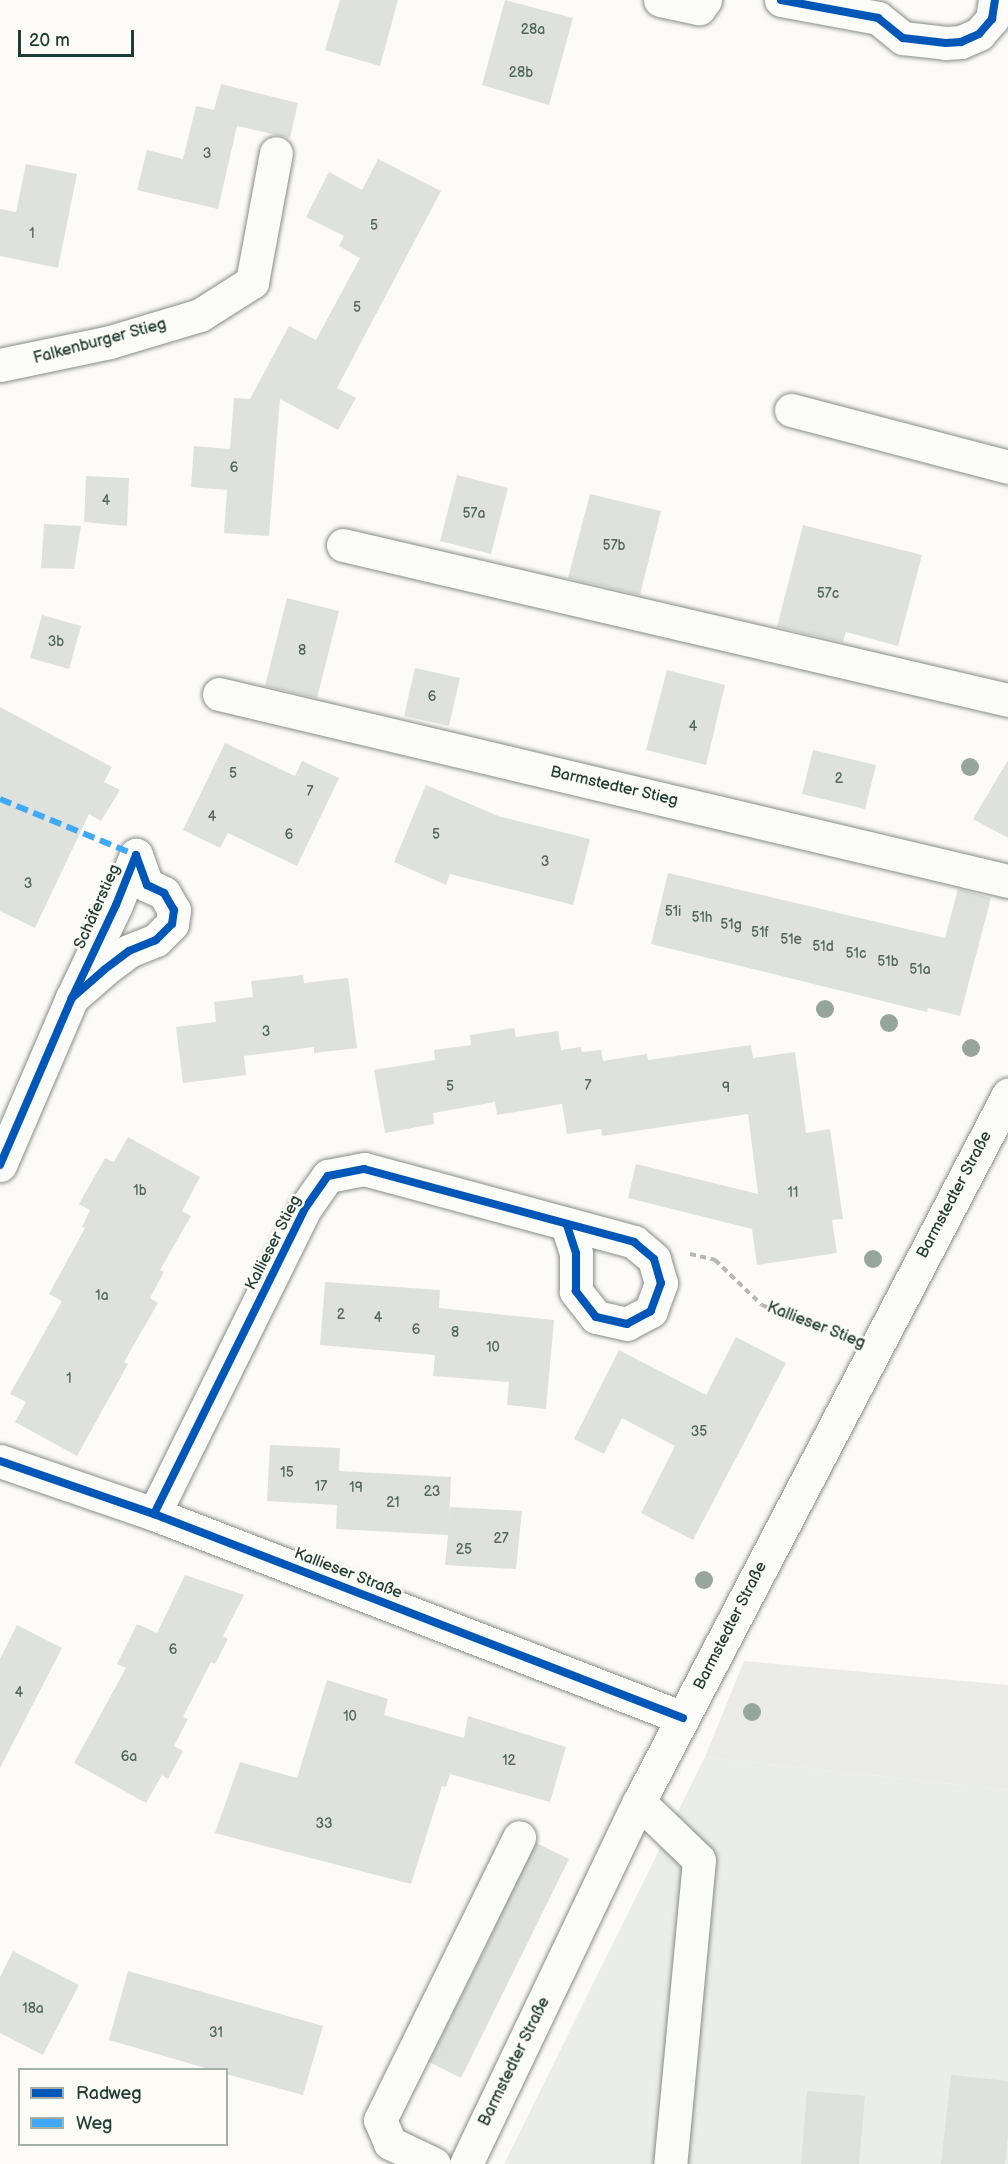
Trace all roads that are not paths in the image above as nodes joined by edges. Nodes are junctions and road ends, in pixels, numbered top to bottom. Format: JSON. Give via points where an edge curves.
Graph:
{"nodes":[{"id":1,"x":660,"y":0,"type":"edge"},
{"id":2,"x":705,"y":0,"type":"edge"},
{"id":3,"x":781,"y":0,"type":"edge"},
{"id":4,"x":994,"y":0,"type":"edge"},
{"id":5,"x":883,"y":9,"type":"edge"},
{"id":6,"x":276,"y":153,"type":"dead end"},
{"id":7,"x":0,"y":365,"type":"edge"},
{"id":8,"x":791,"y":410,"type":"dead end"},
{"id":9,"x":1008,"y":467,"type":"edge"},
{"id":10,"x":343,"y":545,"type":"dead end"},
{"id":11,"x":219,"y":694,"type":"dead end"},
{"id":12,"x":1008,"y":700,"type":"edge"},
{"id":13,"x":1008,"y":881,"type":"edge"},
{"id":14,"x":72,"y":998,"type":"dead end"},
{"id":15,"x":1008,"y":1095,"type":"edge"},
{"id":16,"x":0,"y":1165,"type":"edge"},
{"id":17,"x":567,"y":1226,"type":"junction"},
{"id":18,"x":0,"y":1461,"type":"edge"},
{"id":19,"x":154,"y":1514,"type":"junction"},
{"id":20,"x":684,"y":1718,"type":"junction"},
{"id":21,"x":639,"y":1802,"type":"junction"},
{"id":22,"x":519,"y":1837,"type":"dead end"},
{"id":23,"x":435,"y":2164,"type":"edge"},
{"id":24,"x":466,"y":2164,"type":"edge"},
{"id":25,"x":670,"y":2164,"type":"edge"}],
"edges":[{"from":1,"to":2,"type":"street","via":[[699,8]]},
{"from":3,"to":5,"type":"street"},
{"from":4,"to":5,"type":"street","via":[[992,19],[980,34],[961,42],[903,38]]},
{"from":6,"to":7,"type":"street","name":"Falkenburger Stieg","via":[[252,282],[200,315],[110,342]]},
{"from":8,"to":9,"type":"street"},
{"from":10,"to":12,"type":"street"},
{"from":11,"to":13,"type":"street","name":"Barmstedter Stieg"},
{"from":14,"to":16,"type":"street"},
{"from":15,"to":20,"type":"street","name":"Barmstedter Straße"},
{"from":17,"to":17,"type":"street","name":"Kallieser Stieg","via":[[634,1242],[654,1259],[662,1283],[651,1311],[627,1324],[596,1317],[576,1291],[576,1254]]},
{"from":17,"to":19,"type":"street","name":"Kallieser Stieg","via":[[364,1169],[328,1176],[306,1207]]},
{"from":18,"to":19,"type":"street","name":"Kallieser Straße"},
{"from":19,"to":20,"type":"street","name":"Kallieser Straße"},
{"from":20,"to":21,"type":"street","name":"Barmstedter Straße"},
{"from":21,"to":24,"type":"street","name":"Barmstedter Straße"},
{"from":21,"to":25,"type":"street","via":[[699,1860]]},
{"from":22,"to":23,"type":"street","via":[[380,2120],[390,2143]]}]}
